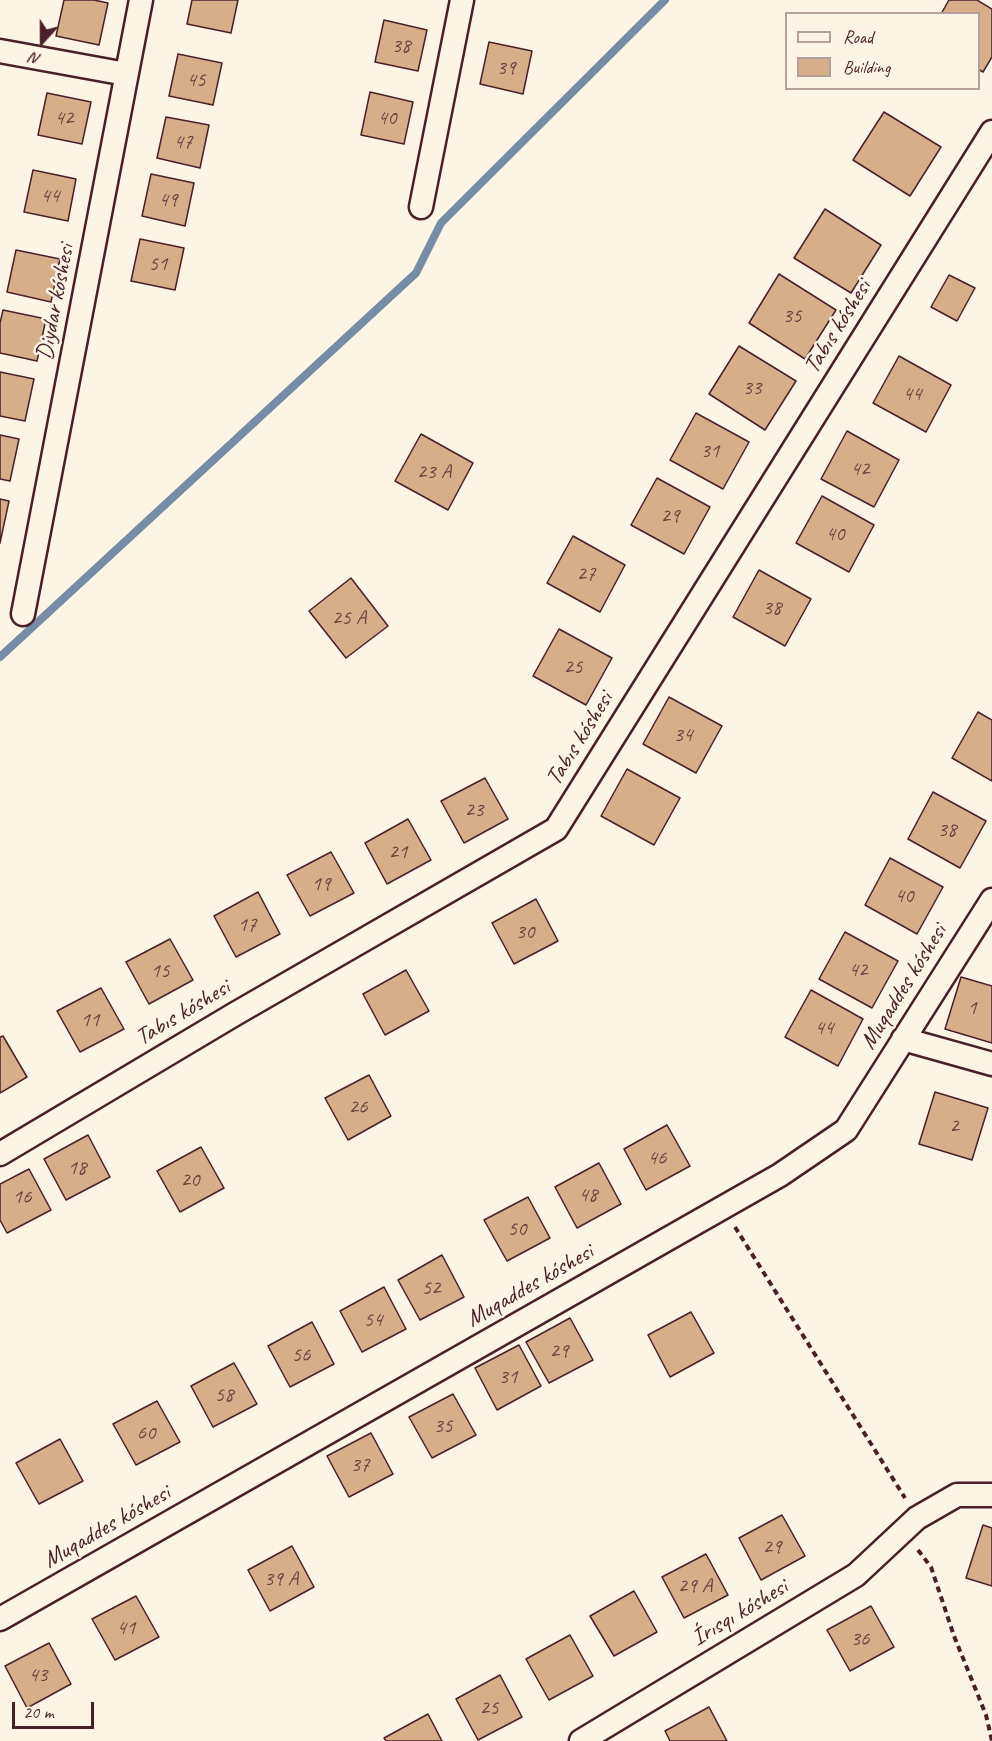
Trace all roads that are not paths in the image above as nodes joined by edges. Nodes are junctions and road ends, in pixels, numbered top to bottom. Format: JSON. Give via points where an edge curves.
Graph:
{"nodes":[{"id":1,"x":141,"y":0,"type":"edge"},
{"id":2,"x":462,"y":0,"type":"edge"},
{"id":3,"x":0,"y":51,"type":"edge"},
{"id":4,"x":126,"y":74,"type":"junction"},
{"id":5,"x":992,"y":132,"type":"edge"},
{"id":6,"x":421,"y":207,"type":"dead end"},
{"id":7,"x":23,"y":614,"type":"dead end"},
{"id":8,"x":992,"y":900,"type":"edge"},
{"id":9,"x":903,"y":1039,"type":"junction"},
{"id":10,"x":992,"y":1064,"type":"edge"},
{"id":11,"x":0,"y":1154,"type":"edge"},
{"id":12,"x":992,"y":1495,"type":"edge"},
{"id":13,"x":0,"y":1619,"type":"edge"},
{"id":14,"x":581,"y":1741,"type":"edge"}],
"edges":[{"from":1,"to":4,"type":"street","name":"Diydar kóshesi"},
{"from":2,"to":6,"type":"street"},
{"from":3,"to":4,"type":"street"},
{"from":4,"to":7,"type":"street","name":"Diydar kóshesi"},
{"from":5,"to":11,"type":"street","name":"Tabıs kóshesi","via":[[556,829]]},
{"from":8,"to":9,"type":"street","name":"Muqaddes kóshesi"},
{"from":9,"to":10,"type":"street"},
{"from":9,"to":13,"type":"street","name":"Muqaddes kóshesi","via":[[846,1130],[780,1175]]},
{"from":12,"to":14,"type":"street","name":"Írısqı kóshesi","via":[[957,1495],[917,1518],[856,1575]]}]}
